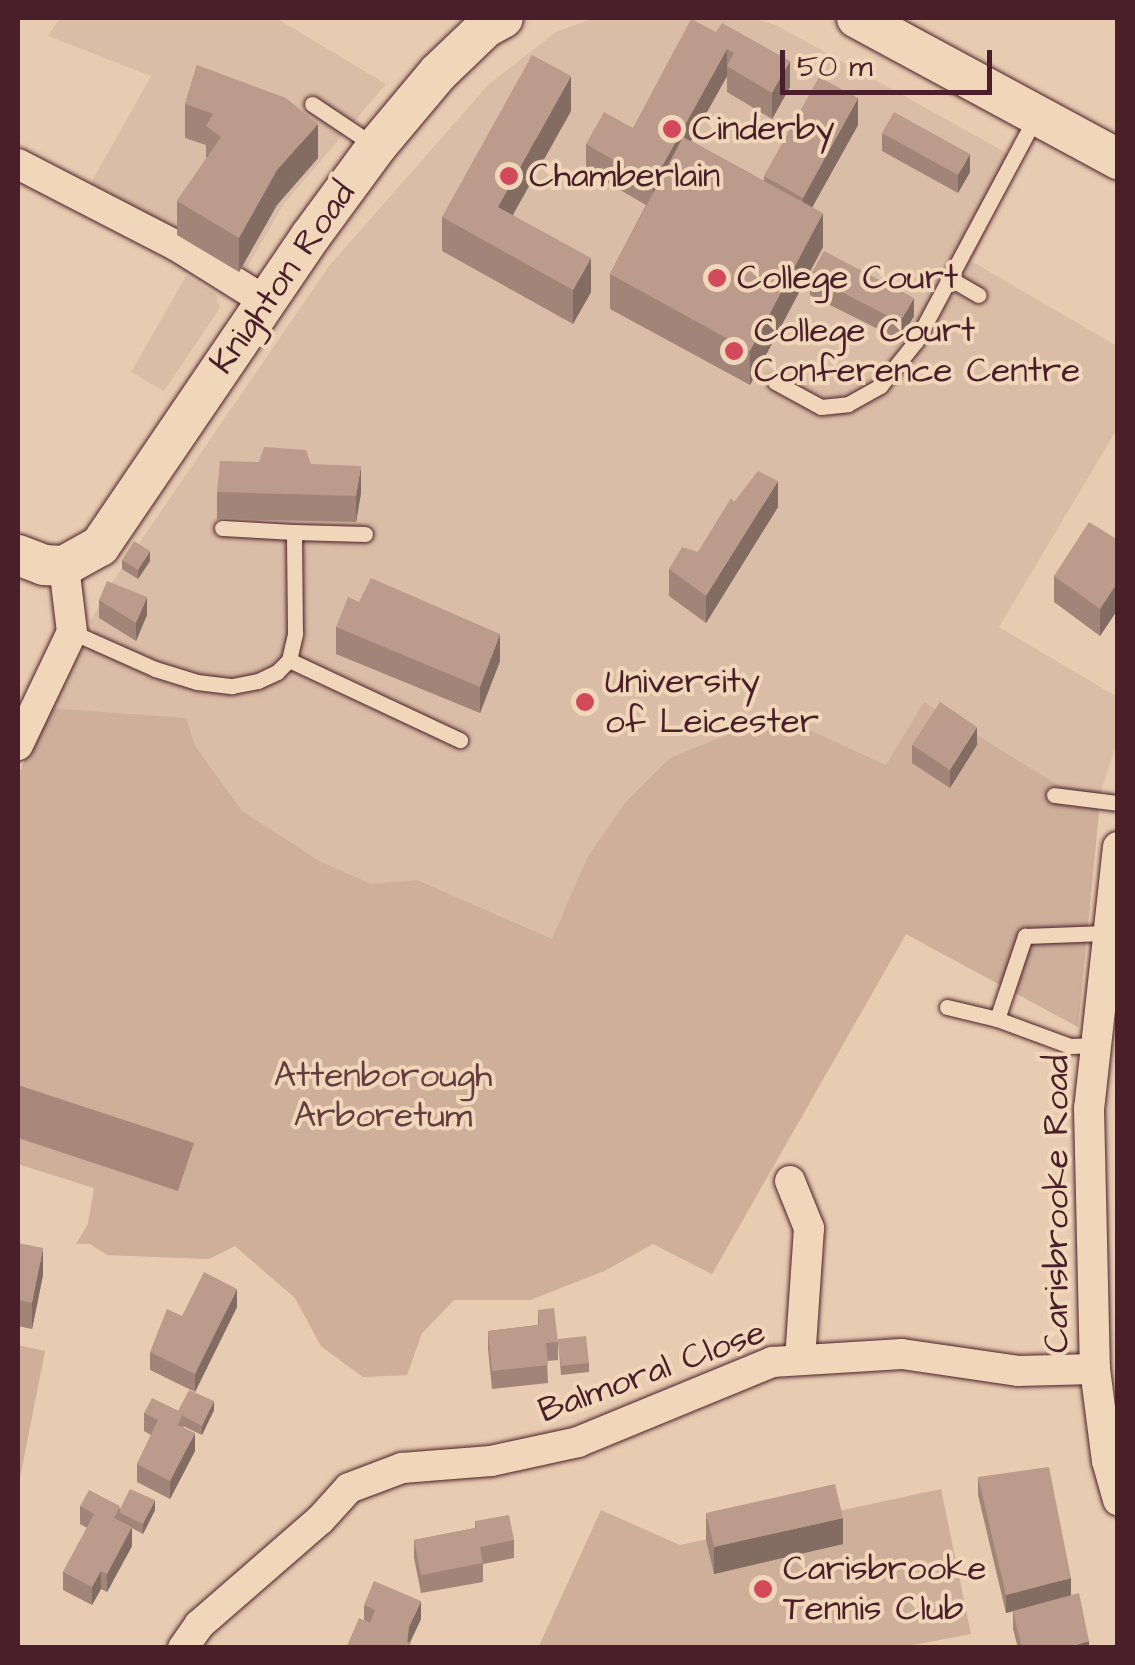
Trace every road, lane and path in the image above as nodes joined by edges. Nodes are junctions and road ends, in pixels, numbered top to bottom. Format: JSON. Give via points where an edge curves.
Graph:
{"nodes":[{"id":1,"x":857,"y":18,"type":"edge"},
{"id":2,"x":489,"y":21,"type":"edge"},
{"id":3,"x":312,"y":104,"type":"dead end"},
{"id":4,"x":1037,"y":114,"type":"junction"},
{"id":5,"x":376,"y":146,"type":"junction"},
{"id":6,"x":1118,"y":159,"type":"edge"},
{"id":7,"x":18,"y":164,"type":"edge"},
{"id":8,"x":949,"y":278,"type":"junction"},
{"id":9,"x":979,"y":295,"type":"dead end"},
{"id":10,"x":266,"y":302,"type":"junction"},
{"id":11,"x":775,"y":382,"type":"dead end"},
{"id":12,"x":222,"y":528,"type":"dead end"},
{"id":13,"x":294,"y":532,"type":"junction"},
{"id":14,"x":365,"y":534,"type":"dead end"},
{"id":15,"x":18,"y":555,"type":"edge"},
{"id":16,"x":75,"y":562,"type":"junction"},
{"id":17,"x":68,"y":639,"type":"junction"},
{"id":18,"x":288,"y":660,"type":"junction"},
{"id":19,"x":460,"y":740,"type":"dead end"},
{"id":20,"x":18,"y":745,"type":"edge"},
{"id":21,"x":1054,"y":795,"type":"dead end"},
{"id":22,"x":1118,"y":803,"type":"edge"},
{"id":23,"x":1115,"y":867,"type":"edge"},
{"id":24,"x":1104,"y":933,"type":"junction"},
{"id":25,"x":947,"y":1007,"type":"dead end"},
{"id":26,"x":997,"y":1019,"type":"junction"},
{"id":27,"x":1094,"y":1045,"type":"junction"},
{"id":28,"x":790,"y":1181,"type":"dead end"},
{"id":29,"x":800,"y":1360,"type":"junction"},
{"id":30,"x":1095,"y":1370,"type":"junction"},
{"id":31,"x":1118,"y":1500,"type":"edge"},
{"id":32,"x":182,"y":1648,"type":"edge"}],
"edges":[{"from":1,"to":4,"type":"street"},
{"from":2,"to":5,"type":"street","name":"Knighton Road"},
{"from":3,"to":5,"type":"lane"},
{"from":4,"to":6,"type":"street"},
{"from":4,"to":8,"type":"lane"},
{"from":5,"to":10,"type":"street","name":"Knighton Road"},
{"from":7,"to":10,"type":"street","via":[[177,246]]},
{"from":8,"to":9,"type":"lane"},
{"from":8,"to":11,"type":"lane","via":[[916,341],[880,386],[848,404],[821,407]]},
{"from":10,"to":16,"type":"street","name":"Knighton Road","via":[[112,529]]},
{"from":12,"to":13,"type":"lane"},
{"from":13,"to":14,"type":"lane"},
{"from":13,"to":18,"type":"lane","via":[[295,633]]},
{"from":15,"to":16,"type":"street","via":[[44,565]]},
{"from":16,"to":17,"type":"street"},
{"from":17,"to":18,"type":"lane","via":[[155,670],[232,686],[277,672]]},
{"from":17,"to":20,"type":"street"},
{"from":18,"to":19,"type":"lane"},
{"from":21,"to":22,"type":"lane"},
{"from":23,"to":24,"type":"street","name":"Carisbrooke Road"},
{"from":24,"to":26,"type":"lane","via":[[1026,936]]},
{"from":24,"to":27,"type":"street","name":"Carisbrooke Road"},
{"from":25,"to":26,"type":"lane"},
{"from":26,"to":27,"type":"lane","via":[[1070,1046]]},
{"from":27,"to":30,"type":"street","name":"Carisbrooke Road","via":[[1088,1108]]},
{"from":28,"to":29,"type":"street","via":[[809,1228]]},
{"from":29,"to":30,"type":"street","name":"Balmoral Close","via":[[902,1354],[1018,1371]]},
{"from":29,"to":32,"type":"street","name":"Balmoral Close","via":[[772,1362],[578,1442],[510,1458],[402,1468],[350,1488]]},
{"from":30,"to":31,"type":"street","name":"Carisbrooke Road"}]}
